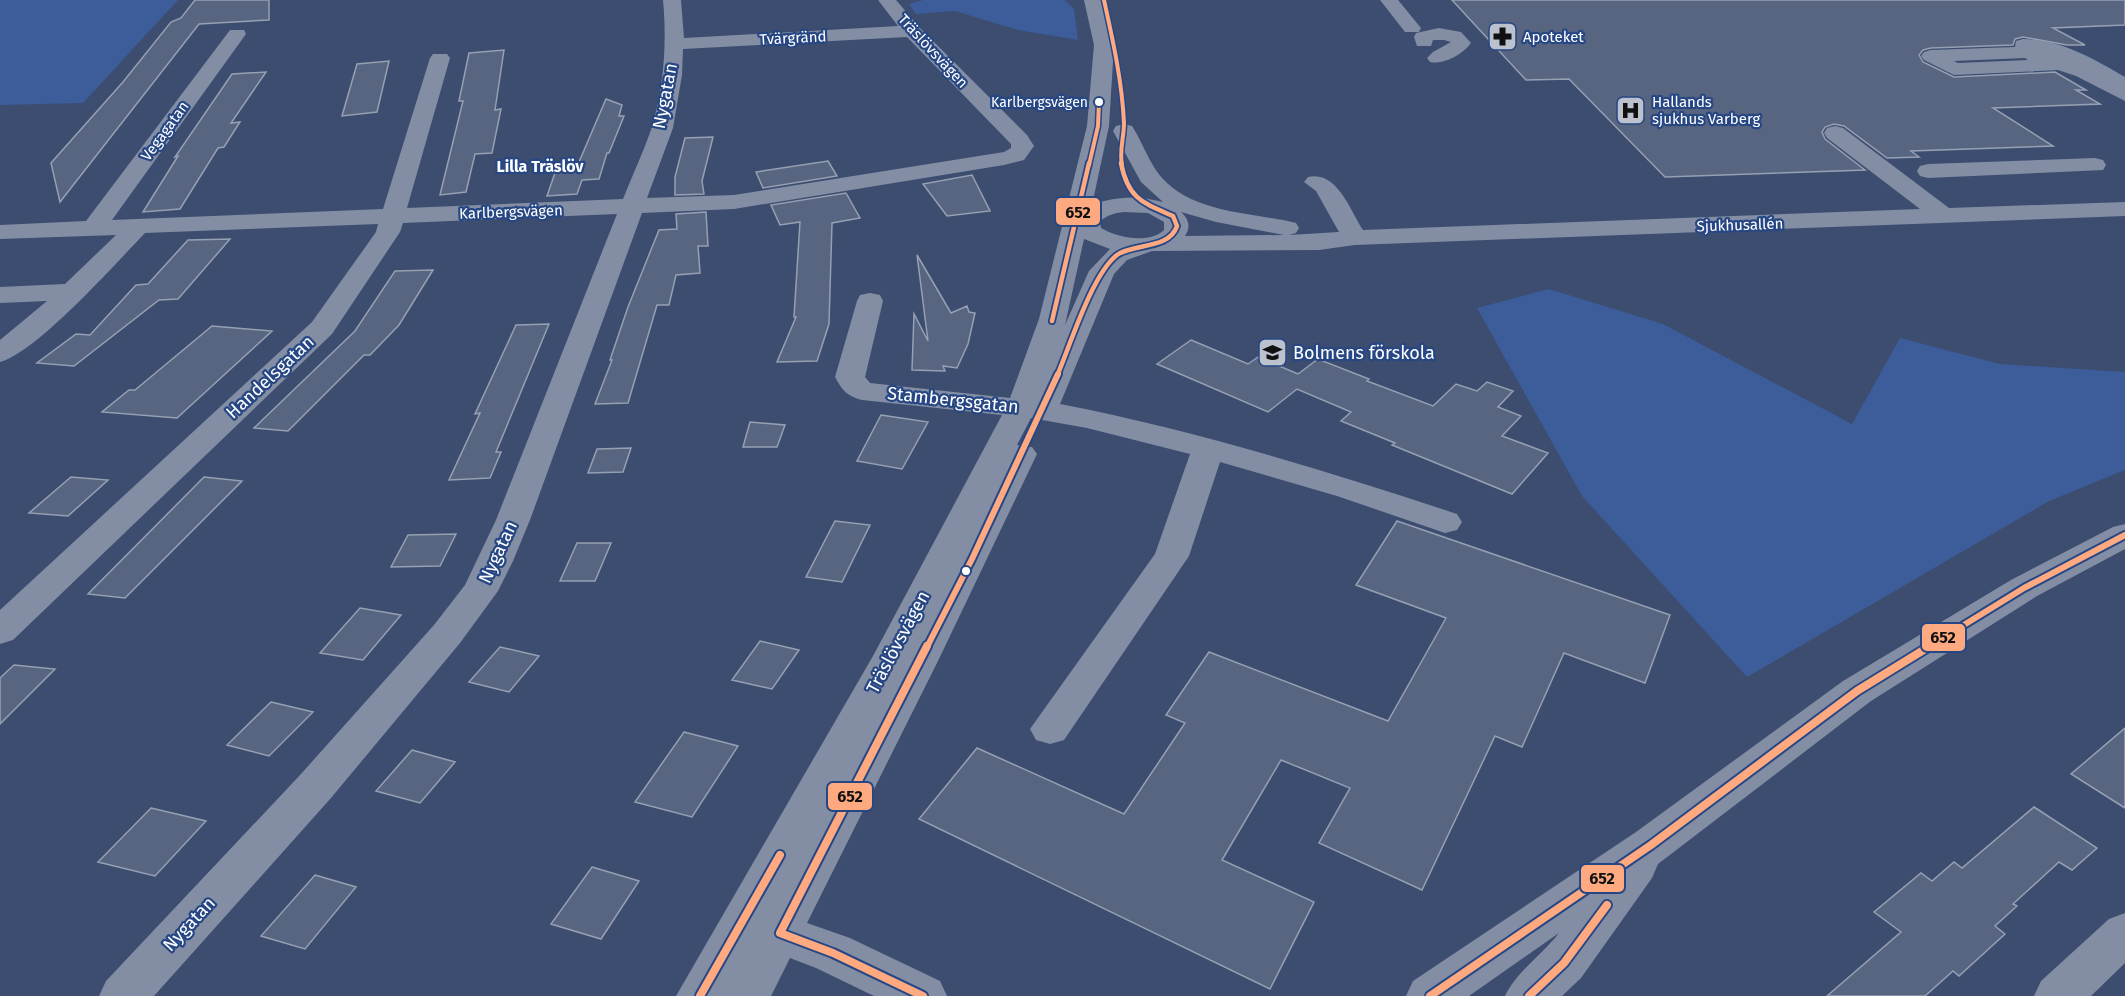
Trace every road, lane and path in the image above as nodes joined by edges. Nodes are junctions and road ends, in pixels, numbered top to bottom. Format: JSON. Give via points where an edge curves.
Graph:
{"nodes":[{"id":1,"x":672,"y":0,"type":"edge"},
{"id":2,"x":887,"y":0,"type":"edge"},
{"id":3,"x":1093,"y":0,"type":"edge"},
{"id":4,"x":1104,"y":0,"type":"edge"},
{"id":5,"x":1389,"y":0,"type":"edge"},
{"id":6,"x":912,"y":31,"type":"junction"},
{"id":7,"x":237,"y":34,"type":"dead end"},
{"id":8,"x":674,"y":44,"type":"junction"},
{"id":9,"x":2031,"y":52,"type":"junction"},
{"id":10,"x":440,"y":58,"type":"dead end"},
{"id":11,"x":1437,"y":58,"type":"dead end"},
{"id":12,"x":2056,"y":65,"type":"junction"},
{"id":13,"x":2125,"y":86,"type":"edge"},
{"id":14,"x":2125,"y":95,"type":"edge"},
{"id":15,"x":1098,"y":126,"type":"junction"},
{"id":16,"x":1124,"y":131,"type":"junction"},
{"id":17,"x":1835,"y":133,"type":"dead end"},
{"id":18,"x":1017,"y":154,"type":"joint"},
{"id":19,"x":2095,"y":165,"type":"dead end"},
{"id":20,"x":1928,"y":171,"type":"dead end"},
{"id":21,"x":1316,"y":182,"type":"dead end"},
{"id":22,"x":630,"y":207,"type":"junction"},
{"id":23,"x":1155,"y":209,"type":"junction"},
{"id":24,"x":2125,"y":209,"type":"edge"},
{"id":25,"x":394,"y":216,"type":"junction"},
{"id":26,"x":1944,"y":216,"type":"junction"},
{"id":27,"x":138,"y":227,"type":"junction"},
{"id":28,"x":93,"y":229,"type":"junction"},
{"id":29,"x":1084,"y":229,"type":"junction"},
{"id":30,"x":0,"y":232,"type":"edge"},
{"id":31,"x":1309,"y":234,"type":"junction"},
{"id":32,"x":1355,"y":238,"type":"junction"},
{"id":33,"x":1202,"y":244,"type":"junction"},
{"id":34,"x":1145,"y":245,"type":"junction"},
{"id":35,"x":70,"y":292,"type":"junction"},
{"id":36,"x":0,"y":295,"type":"edge"},
{"id":37,"x":870,"y":301,"type":"dead end"},
{"id":38,"x":0,"y":353,"type":"edge"},
{"id":39,"x":1064,"y":362,"type":"junction"},
{"id":40,"x":1031,"y":409,"type":"junction"},
{"id":41,"x":1209,"y":449,"type":"junction"},
{"id":42,"x":1445,"y":522,"type":"dead end"},
{"id":43,"x":2125,"y":535,"type":"edge"},
{"id":44,"x":0,"y":632,"type":"edge"},
{"id":45,"x":1050,"y":729,"type":"dead end"},
{"id":46,"x":1651,"y":845,"type":"junction"},
{"id":47,"x":761,"y":927,"type":"junction"},
{"id":48,"x":2125,"y":933,"type":"edge"},
{"id":49,"x":722,"y":994,"type":"edge"},
{"id":50,"x":123,"y":996,"type":"edge"},
{"id":51,"x":923,"y":996,"type":"edge"},
{"id":52,"x":1430,"y":996,"type":"edge"},
{"id":53,"x":1529,"y":996,"type":"edge"},
{"id":54,"x":2058,"y":996,"type":"edge"}],
"edges":[{"from":1,"to":8,"type":"street","name":"Nygatan"},
{"from":2,"to":6,"type":"street","name":"Träslövsvägen"},
{"from":3,"to":15,"type":"street","via":[[1104,45]]},
{"from":4,"to":16,"type":"street","via":[[1117,49]]},
{"from":5,"to":11,"type":"street","via":[[1418,35],[1447,34],[1462,43]]},
{"from":6,"to":8,"type":"street","name":"Tvärgränd"},
{"from":6,"to":18,"type":"street","name":"Träslövsvägen","via":[[1019,140],[1023,146]]},
{"from":7,"to":28,"type":"street","name":"Vegagatan"},
{"from":8,"to":22,"type":"street","name":"Nygatan","via":[[662,128]]},
{"from":9,"to":12,"type":"street"},
{"from":9,"to":12,"type":"street","via":[[1931,56],[1954,69]]},
{"from":9,"to":13,"type":"street","via":[[2023,45],[2047,45]]},
{"from":10,"to":25,"type":"street","name":"Handelsgatan"},
{"from":12,"to":14,"type":"street","via":[[2084,73]]},
{"from":15,"to":29,"type":"street"},
{"from":15,"to":29,"type":"street","via":[[1105,165],[1103,189]]},
{"from":16,"to":23,"type":"street","via":[[1120,144],[1122,168],[1130,188]]},
{"from":16,"to":31,"type":"street","via":[[1154,183],[1177,200],[1213,214]]},
{"from":17,"to":26,"type":"street"},
{"from":18,"to":22,"type":"street","name":"Karlbergsvägen","via":[[757,200]]},
{"from":19,"to":20,"type":"street"},
{"from":21,"to":32,"type":"street","via":[[1325,187]]},
{"from":22,"to":25,"type":"street","name":"Karlbergsvägen"},
{"from":22,"to":50,"type":"street","name":"Nygatan","via":[[513,520],[480,591],[316,786]]},
{"from":23,"to":29,"type":"street","via":[[1115,206]]},
{"from":23,"to":31,"type":"street","via":[[1226,228]]},
{"from":23,"to":34,"type":"street","name":"Träslövsvägen","via":[[1176,220],[1177,230],[1168,238]]},
{"from":24,"to":26,"type":"street","name":"Sjukhusallén"},
{"from":25,"to":27,"type":"street","name":"Karlbergsvägen"},
{"from":25,"to":44,"type":"street","name":"Handelsgatan","via":[[388,232],[322,328]]},
{"from":26,"to":32,"type":"street","name":"Sjukhusallén"},
{"from":27,"to":28,"type":"street","name":"Karlbergsvägen"},
{"from":27,"to":35,"type":"street"},
{"from":28,"to":30,"type":"street","name":"Karlbergsvägen"},
{"from":29,"to":34,"type":"street","via":[[1105,241]]},
{"from":29,"to":40,"type":"street","name":"Träslövsvägen","via":[[1064,274],[1037,367]]},
{"from":31,"to":32,"type":"street"},
{"from":32,"to":33,"type":"street"},
{"from":33,"to":34,"type":"street"},
{"from":33,"to":39,"type":"street","via":[[1159,252],[1138,261],[1097,328],[1083,347]]},
{"from":34,"to":39,"type":"street","name":"Träslövsvägen","via":[[1118,255],[1102,271]]},
{"from":35,"to":36,"type":"street"},
{"from":35,"to":38,"type":"street","via":[[55,310]]},
{"from":37,"to":40,"type":"street","name":"Stambergsgatan","via":[[850,377],[862,391]]},
{"from":39,"to":40,"type":"street","name":"Träslövsvägen"},
{"from":40,"to":41,"type":"street","name":"Stambergsgatan","via":[[1088,418]]},
{"from":40,"to":47,"type":"street","name":"Träslövsvägen","via":[[892,656]]},
{"from":41,"to":42,"type":"street","name":"Stambergsgatan","via":[[1349,489]]},
{"from":41,"to":45,"type":"street","via":[[1172,556]]},
{"from":43,"to":46,"type":"street","via":[[2014,594],[1857,691]]},
{"from":46,"to":52,"type":"street"},
{"from":46,"to":53,"type":"street","via":[[1564,963]]},
{"from":47,"to":49,"type":"street","name":"Träslövsvägen"},
{"from":47,"to":51,"type":"street","via":[[833,953]]},
{"from":48,"to":54,"type":"street"}]}
